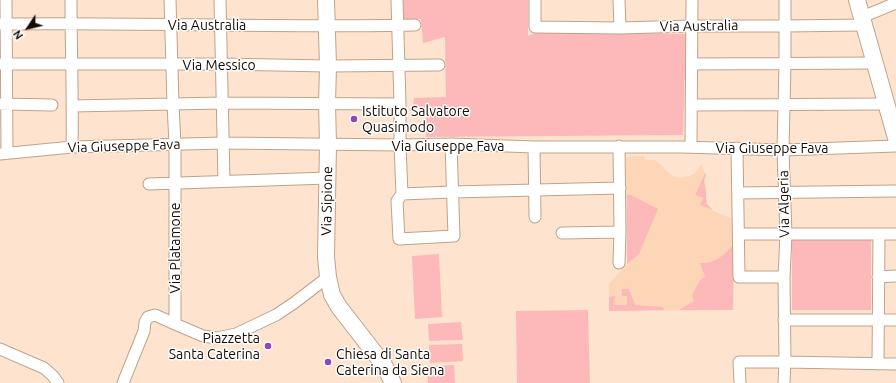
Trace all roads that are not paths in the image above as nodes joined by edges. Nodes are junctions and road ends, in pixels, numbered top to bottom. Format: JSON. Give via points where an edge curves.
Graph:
{"nodes":[{"id":1,"x":6,"y":0,"type":"edge"},
{"id":2,"x":71,"y":0,"type":"edge"},
{"id":3,"x":170,"y":0,"type":"edge"},
{"id":4,"x":220,"y":0,"type":"edge"},
{"id":5,"x":326,"y":0,"type":"edge"},
{"id":6,"x":397,"y":0,"type":"edge"},
{"id":7,"x":535,"y":0,"type":"edge"},
{"id":8,"x":620,"y":0,"type":"edge"},
{"id":9,"x":692,"y":0,"type":"edge"},
{"id":10,"x":785,"y":0,"type":"edge"},
{"id":11,"x":857,"y":0,"type":"edge"},
{"id":12,"x":896,"y":3,"type":"edge"},
{"id":13,"x":863,"y":21,"type":"junction"},
{"id":14,"x":3,"y":24,"type":"edge"},
{"id":15,"x":71,"y":24,"type":"junction"},
{"id":16,"x":171,"y":25,"type":"junction"},
{"id":17,"x":220,"y":25,"type":"junction"},
{"id":18,"x":398,"y":25,"type":"junction"},
{"id":19,"x":415,"y":25,"type":"dead end"},
{"id":20,"x":327,"y":26,"type":"junction"},
{"id":21,"x":692,"y":26,"type":"junction"},
{"id":22,"x":785,"y":26,"type":"junction"},
{"id":23,"x":620,"y":28,"type":"junction"},
{"id":24,"x":875,"y":63,"type":"junction"},
{"id":25,"x":3,"y":64,"type":"edge"},
{"id":26,"x":71,"y":64,"type":"junction"},
{"id":27,"x":221,"y":64,"type":"junction"},
{"id":28,"x":692,"y":64,"type":"junction"},
{"id":29,"x":785,"y":64,"type":"junction"},
{"id":30,"x":172,"y":65,"type":"junction"},
{"id":31,"x":399,"y":65,"type":"junction"},
{"id":32,"x":439,"y":65,"type":"dead end"},
{"id":33,"x":328,"y":66,"type":"junction"},
{"id":34,"x":223,"y":103,"type":"junction"},
{"id":35,"x":327,"y":103,"type":"junction"},
{"id":36,"x":3,"y":104,"type":"edge"},
{"id":37,"x":173,"y":104,"type":"junction"},
{"id":38,"x":400,"y":104,"type":"junction"},
{"id":39,"x":784,"y":104,"type":"junction"},
{"id":40,"x":52,"y":105,"type":"dead end"},
{"id":41,"x":691,"y":105,"type":"junction"},
{"id":42,"x":72,"y":106,"type":"junction"},
{"id":43,"x":891,"y":111,"type":"edge"},
{"id":44,"x":896,"y":138,"type":"edge"},
{"id":45,"x":223,"y":143,"type":"junction"},
{"id":46,"x":175,"y":144,"type":"junction"},
{"id":47,"x":451,"y":144,"type":"junction"},
{"id":48,"x":328,"y":145,"type":"junction"},
{"id":49,"x":400,"y":145,"type":"junction"},
{"id":50,"x":619,"y":146,"type":"junction"},
{"id":51,"x":896,"y":146,"type":"edge"},
{"id":52,"x":72,"y":147,"type":"junction"},
{"id":53,"x":534,"y":147,"type":"junction"},
{"id":54,"x":690,"y":147,"type":"junction"},
{"id":55,"x":737,"y":148,"type":"junction"},
{"id":56,"x":783,"y":150,"type":"junction"},
{"id":57,"x":4,"y":154,"type":"edge"},
{"id":58,"x":328,"y":178,"type":"junction"},
{"id":59,"x":224,"y":181,"type":"junction"},
{"id":60,"x":176,"y":183,"type":"junction"},
{"id":61,"x":149,"y":184,"type":"dead end"},
{"id":62,"x":620,"y":188,"type":"junction"},
{"id":63,"x":534,"y":190,"type":"junction"},
{"id":64,"x":896,"y":191,"type":"edge"},
{"id":65,"x":452,"y":192,"type":"junction"},
{"id":66,"x":784,"y":192,"type":"junction"},
{"id":67,"x":738,"y":193,"type":"junction"},
{"id":68,"x":402,"y":194,"type":"junction"},
{"id":69,"x":535,"y":217,"type":"dead end"},
{"id":70,"x":620,"y":232,"type":"junction"},
{"id":71,"x":562,"y":233,"type":"dead end"},
{"id":72,"x":739,"y":234,"type":"junction"},
{"id":73,"x":786,"y":234,"type":"junction"},
{"id":74,"x":878,"y":234,"type":"junction"},
{"id":75,"x":896,"y":234,"type":"edge"},
{"id":76,"x":619,"y":263,"type":"dead end"},
{"id":77,"x":896,"y":276,"type":"edge"},
{"id":78,"x":328,"y":277,"type":"junction"},
{"id":79,"x":784,"y":277,"type":"junction"},
{"id":80,"x":878,"y":277,"type":"junction"},
{"id":81,"x":784,"y":320,"type":"junction"},
{"id":82,"x":878,"y":320,"type":"junction"},
{"id":83,"x":896,"y":320,"type":"edge"},
{"id":84,"x":175,"y":324,"type":"junction"},
{"id":85,"x":0,"y":349,"type":"edge"},
{"id":86,"x":785,"y":362,"type":"junction"},
{"id":87,"x":878,"y":364,"type":"junction"},
{"id":88,"x":896,"y":364,"type":"edge"},
{"id":89,"x":58,"y":383,"type":"edge"},
{"id":90,"x":124,"y":383,"type":"edge"},
{"id":91,"x":393,"y":383,"type":"edge"},
{"id":92,"x":740,"y":383,"type":"edge"},
{"id":93,"x":784,"y":383,"type":"edge"}],
"edges":[{"from":1,"to":14,"type":"street"},
{"from":2,"to":15,"type":"street"},
{"from":3,"to":16,"type":"street","name":"Via Platamone"},
{"from":4,"to":17,"type":"street"},
{"from":5,"to":20,"type":"street","name":"Via Sipione"},
{"from":6,"to":18,"type":"street"},
{"from":7,"to":23,"type":"street","name":"Via Australia","via":[[535,27]]},
{"from":8,"to":23,"type":"street"},
{"from":9,"to":21,"type":"street"},
{"from":10,"to":22,"type":"street","name":"Via Algeria"},
{"from":11,"to":13,"type":"street"},
{"from":12,"to":13,"type":"street"},
{"from":13,"to":22,"type":"street","name":"Via Australia"},
{"from":13,"to":24,"type":"street"},
{"from":14,"to":15,"type":"street","name":"Via Australia"},
{"from":14,"to":25,"type":"street"},
{"from":15,"to":16,"type":"street","name":"Via Australia"},
{"from":15,"to":26,"type":"street"},
{"from":16,"to":17,"type":"street","name":"Via Australia"},
{"from":16,"to":30,"type":"street","name":"Via Platamone"},
{"from":17,"to":20,"type":"street","name":"Via Australia"},
{"from":17,"to":27,"type":"street"},
{"from":18,"to":19,"type":"street","name":"Via Australia"},
{"from":18,"to":20,"type":"street","name":"Via Australia"},
{"from":18,"to":31,"type":"street"},
{"from":20,"to":33,"type":"street","name":"Via Sipione"},
{"from":21,"to":22,"type":"street","name":"Via Australia"},
{"from":21,"to":23,"type":"street","name":"Via Australia"},
{"from":21,"to":28,"type":"street"},
{"from":22,"to":29,"type":"street","name":"Via Algeria"},
{"from":24,"to":29,"type":"street"},
{"from":24,"to":43,"type":"street"},
{"from":25,"to":26,"type":"street","name":"Via Messico"},
{"from":25,"to":36,"type":"street"},
{"from":26,"to":30,"type":"street","name":"Via Messico"},
{"from":26,"to":42,"type":"street"},
{"from":27,"to":30,"type":"street","name":"Via Messico"},
{"from":27,"to":33,"type":"street","name":"Via Messico"},
{"from":27,"to":34,"type":"street"},
{"from":28,"to":29,"type":"street"},
{"from":28,"to":41,"type":"street"},
{"from":29,"to":39,"type":"street","name":"Via Algeria"},
{"from":30,"to":37,"type":"street","name":"Via Platamone"},
{"from":31,"to":32,"type":"street","name":"Via Messico"},
{"from":31,"to":33,"type":"street","name":"Via Messico"},
{"from":31,"to":38,"type":"street"},
{"from":33,"to":35,"type":"street","name":"Via Sipione"},
{"from":34,"to":35,"type":"street"},
{"from":34,"to":37,"type":"street"},
{"from":34,"to":45,"type":"street"},
{"from":35,"to":38,"type":"street"},
{"from":35,"to":48,"type":"street","name":"Via Sipione"},
{"from":36,"to":40,"type":"street"},
{"from":36,"to":57,"type":"street"},
{"from":37,"to":42,"type":"street"},
{"from":37,"to":46,"type":"street","name":"Via Platamone"},
{"from":38,"to":49,"type":"street"},
{"from":39,"to":41,"type":"street"},
{"from":39,"to":43,"type":"street"},
{"from":39,"to":56,"type":"street","name":"Via Algeria"},
{"from":41,"to":54,"type":"street"},
{"from":42,"to":52,"type":"street"},
{"from":43,"to":44,"type":"street"},
{"from":45,"to":46,"type":"street","name":"Via Giuseppe Fava"},
{"from":45,"to":48,"type":"street","name":"Via Giuseppe Fava"},
{"from":45,"to":59,"type":"street"},
{"from":46,"to":52,"type":"street","name":"Via Giuseppe Fava"},
{"from":46,"to":60,"type":"street","name":"Via Platamone"},
{"from":47,"to":49,"type":"street","name":"Via Giuseppe Fava"},
{"from":47,"to":53,"type":"street","name":"Via Giuseppe Fava"},
{"from":47,"to":65,"type":"street"},
{"from":48,"to":49,"type":"street","name":"Via Giuseppe Fava"},
{"from":48,"to":58,"type":"street","name":"Via Sipione"},
{"from":49,"to":68,"type":"street"},
{"from":50,"to":53,"type":"street","name":"Via Giuseppe Fava"},
{"from":50,"to":54,"type":"street","name":"Via Giuseppe Fava"},
{"from":50,"to":62,"type":"street"},
{"from":51,"to":56,"type":"street","name":"Via Giuseppe Fava"},
{"from":52,"to":57,"type":"street","name":"Via Giuseppe Fava"},
{"from":53,"to":63,"type":"street"},
{"from":54,"to":55,"type":"street","name":"Via Giuseppe Fava"},
{"from":55,"to":56,"type":"street","name":"Via Giuseppe Fava"},
{"from":55,"to":67,"type":"street"},
{"from":56,"to":66,"type":"street","name":"Via Algeria"},
{"from":58,"to":59,"type":"street"},
{"from":58,"to":78,"type":"street","name":"Via Sipione"},
{"from":59,"to":60,"type":"street"},
{"from":60,"to":61,"type":"street"},
{"from":60,"to":84,"type":"street","name":"Via Platamone"},
{"from":62,"to":63,"type":"street"},
{"from":62,"to":70,"type":"street"},
{"from":63,"to":65,"type":"street"},
{"from":63,"to":69,"type":"street"},
{"from":64,"to":66,"type":"street"},
{"from":65,"to":68,"type":"street"},
{"from":65,"to":68,"type":"street","via":[[454,236],[399,239],[397,201]]},
{"from":66,"to":67,"type":"street"},
{"from":66,"to":73,"type":"street","name":"Via Algeria"},
{"from":67,"to":72,"type":"street"},
{"from":70,"to":71,"type":"street"},
{"from":70,"to":76,"type":"street"},
{"from":72,"to":73,"type":"street"},
{"from":72,"to":79,"type":"street","via":[[739,277]]},
{"from":73,"to":74,"type":"street"},
{"from":73,"to":79,"type":"street","name":"Via Algeria"},
{"from":74,"to":75,"type":"street"},
{"from":74,"to":80,"type":"street"},
{"from":77,"to":80,"type":"street"},
{"from":78,"to":84,"type":"street","via":[[276,315],[236,334],[217,338],[203,336]]},
{"from":78,"to":91,"type":"street","name":"Via Sipione","via":[[332,295],[339,307],[384,366]]},
{"from":79,"to":81,"type":"street","name":"Via Algeria"},
{"from":80,"to":82,"type":"street"},
{"from":81,"to":82,"type":"street"},
{"from":81,"to":86,"type":"street","name":"Via Algeria"},
{"from":82,"to":83,"type":"street"},
{"from":82,"to":87,"type":"street"},
{"from":84,"to":90,"type":"street","via":[[155,315],[148,317]]},
{"from":85,"to":89,"type":"street","via":[[44,368]]},
{"from":86,"to":87,"type":"street"},
{"from":86,"to":92,"type":"street","via":[[739,362]]},
{"from":86,"to":93,"type":"street","name":"Via Algeria"},
{"from":87,"to":88,"type":"street"}]}
